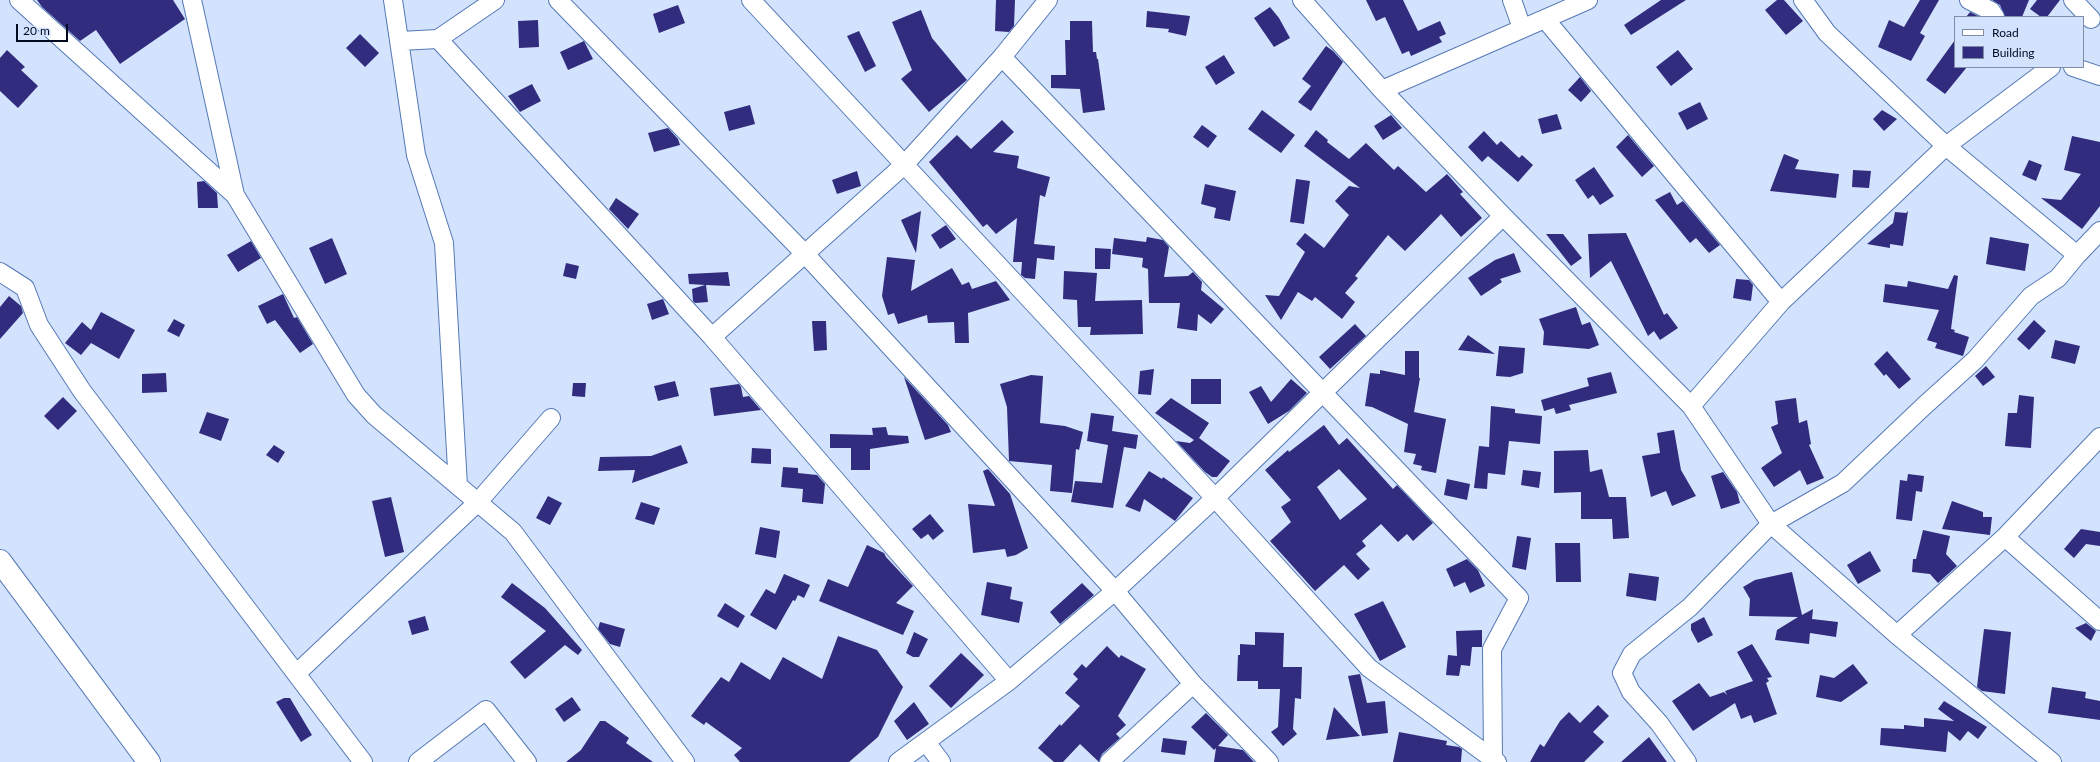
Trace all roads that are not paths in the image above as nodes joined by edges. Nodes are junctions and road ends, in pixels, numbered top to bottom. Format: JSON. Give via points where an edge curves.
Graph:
{"nodes":[{"id":1,"x":19,"y":0,"type":"edge"},
{"id":2,"x":192,"y":0,"type":"edge"},
{"id":3,"x":393,"y":0,"type":"edge"},
{"id":4,"x":495,"y":0,"type":"edge"},
{"id":5,"x":558,"y":0,"type":"edge"},
{"id":6,"x":751,"y":0,"type":"edge"},
{"id":7,"x":1048,"y":0,"type":"edge"},
{"id":8,"x":1302,"y":0,"type":"edge"},
{"id":9,"x":1512,"y":0,"type":"edge"},
{"id":10,"x":1588,"y":0,"type":"edge"},
{"id":11,"x":1803,"y":0,"type":"edge"},
{"id":12,"x":1970,"y":0,"type":"edge"},
{"id":13,"x":2073,"y":0,"type":"edge"},
{"id":14,"x":1994,"y":16,"type":"edge"},
{"id":15,"x":1545,"y":19,"type":"junction"},
{"id":16,"x":2091,"y":19,"type":"edge"},
{"id":17,"x":1522,"y":28,"type":"junction"},
{"id":18,"x":438,"y":39,"type":"junction"},
{"id":19,"x":400,"y":41,"type":"junction"},
{"id":20,"x":1002,"y":57,"type":"junction"},
{"id":21,"x":2050,"y":68,"type":"edge"},
{"id":22,"x":2077,"y":68,"type":"edge"},
{"id":23,"x":2100,"y":76,"type":"edge"},
{"id":24,"x":1382,"y":90,"type":"junction"},
{"id":25,"x":1946,"y":146,"type":"junction"},
{"id":26,"x":904,"y":165,"type":"junction"},
{"id":27,"x":236,"y":195,"type":"junction"},
{"id":28,"x":1503,"y":216,"type":"junction"},
{"id":29,"x":2100,"y":231,"type":"edge"},
{"id":30,"x":806,"y":255,"type":"junction"},
{"id":31,"x":2077,"y":255,"type":"junction"},
{"id":32,"x":0,"y":272,"type":"edge"},
{"id":33,"x":1781,"y":302,"type":"junction"},
{"id":34,"x":712,"y":337,"type":"junction"},
{"id":35,"x":1322,"y":393,"type":"junction"},
{"id":36,"x":1691,"y":406,"type":"junction"},
{"id":37,"x":551,"y":418,"type":"dead end"},
{"id":38,"x":2100,"y":437,"type":"edge"},
{"id":39,"x":458,"y":486,"type":"junction"},
{"id":40,"x":1215,"y":498,"type":"junction"},
{"id":41,"x":478,"y":502,"type":"junction"},
{"id":42,"x":1771,"y":524,"type":"junction"},
{"id":43,"x":2005,"y":537,"type":"junction"},
{"id":44,"x":0,"y":561,"type":"edge"},
{"id":45,"x":1115,"y":591,"type":"junction"},
{"id":46,"x":2100,"y":621,"type":"edge"},
{"id":47,"x":1897,"y":635,"type":"junction"},
{"id":48,"x":296,"y":673,"type":"junction"},
{"id":49,"x":1009,"y":682,"type":"junction"},
{"id":50,"x":1192,"y":684,"type":"junction"},
{"id":51,"x":926,"y":742,"type":"junction"},
{"id":52,"x":1495,"y":761,"type":"edge"},
{"id":53,"x":149,"y":762,"type":"edge"},
{"id":54,"x":363,"y":762,"type":"edge"},
{"id":55,"x":418,"y":762,"type":"edge"},
{"id":56,"x":527,"y":762,"type":"edge"},
{"id":57,"x":685,"y":762,"type":"edge"},
{"id":58,"x":898,"y":762,"type":"edge"},
{"id":59,"x":941,"y":762,"type":"edge"},
{"id":60,"x":1109,"y":762,"type":"edge"},
{"id":61,"x":1269,"y":762,"type":"edge"},
{"id":62,"x":1687,"y":762,"type":"edge"},
{"id":63,"x":2052,"y":762,"type":"edge"}],
"edges":[{"from":1,"to":27,"type":"street"},
{"from":2,"to":27,"type":"street"},
{"from":3,"to":19,"type":"street"},
{"from":4,"to":18,"type":"street"},
{"from":5,"to":30,"type":"street"},
{"from":6,"to":26,"type":"street"},
{"from":7,"to":20,"type":"street"},
{"from":8,"to":24,"type":"street"},
{"from":9,"to":17,"type":"street"},
{"from":10,"to":15,"type":"street"},
{"from":11,"to":25,"type":"street","via":[[1827,33]]},
{"from":12,"to":14,"type":"street","via":[[1991,11]]},
{"from":13,"to":16,"type":"street"},
{"from":15,"to":17,"type":"street"},
{"from":15,"to":33,"type":"street"},
{"from":17,"to":24,"type":"street"},
{"from":18,"to":19,"type":"street"},
{"from":18,"to":34,"type":"street"},
{"from":19,"to":39,"type":"street","via":[[416,155],[444,243]]},
{"from":20,"to":26,"type":"street"},
{"from":20,"to":35,"type":"street"},
{"from":21,"to":25,"type":"street"},
{"from":22,"to":23,"type":"street"},
{"from":24,"to":28,"type":"street"},
{"from":25,"to":31,"type":"street"},
{"from":25,"to":33,"type":"street"},
{"from":26,"to":30,"type":"street"},
{"from":26,"to":40,"type":"street"},
{"from":27,"to":39,"type":"street","via":[[356,395],[374,415]]},
{"from":28,"to":35,"type":"street"},
{"from":28,"to":36,"type":"street"},
{"from":29,"to":31,"type":"street"},
{"from":30,"to":34,"type":"street"},
{"from":30,"to":45,"type":"street"},
{"from":31,"to":42,"type":"street","via":[[2058,278],[2031,296],[1975,360],[1843,483]]},
{"from":32,"to":48,"type":"street","via":[[25,288],[39,325],[82,391]]},
{"from":33,"to":36,"type":"street"},
{"from":34,"to":49,"type":"street"},
{"from":35,"to":40,"type":"street"},
{"from":35,"to":52,"type":"street","via":[[1519,598],[1492,650]]},
{"from":36,"to":42,"type":"street"},
{"from":37,"to":41,"type":"street"},
{"from":38,"to":43,"type":"street"},
{"from":39,"to":41,"type":"street"},
{"from":40,"to":45,"type":"street"},
{"from":40,"to":52,"type":"street","via":[[1369,668]]},
{"from":41,"to":48,"type":"street"},
{"from":41,"to":57,"type":"street","via":[[513,532]]},
{"from":42,"to":47,"type":"street"},
{"from":42,"to":62,"type":"street","via":[[1690,607],[1632,654],[1622,673],[1631,692],[1659,723]]},
{"from":43,"to":46,"type":"street"},
{"from":43,"to":47,"type":"street"},
{"from":44,"to":53,"type":"main road"},
{"from":45,"to":49,"type":"street"},
{"from":45,"to":50,"type":"street"},
{"from":47,"to":63,"type":"street"},
{"from":48,"to":54,"type":"street"},
{"from":49,"to":51,"type":"street"},
{"from":50,"to":60,"type":"street"},
{"from":50,"to":61,"type":"street"},
{"from":51,"to":58,"type":"street"},
{"from":51,"to":59,"type":"street"},
{"from":55,"to":56,"type":"street","via":[[486,710]]}]}
